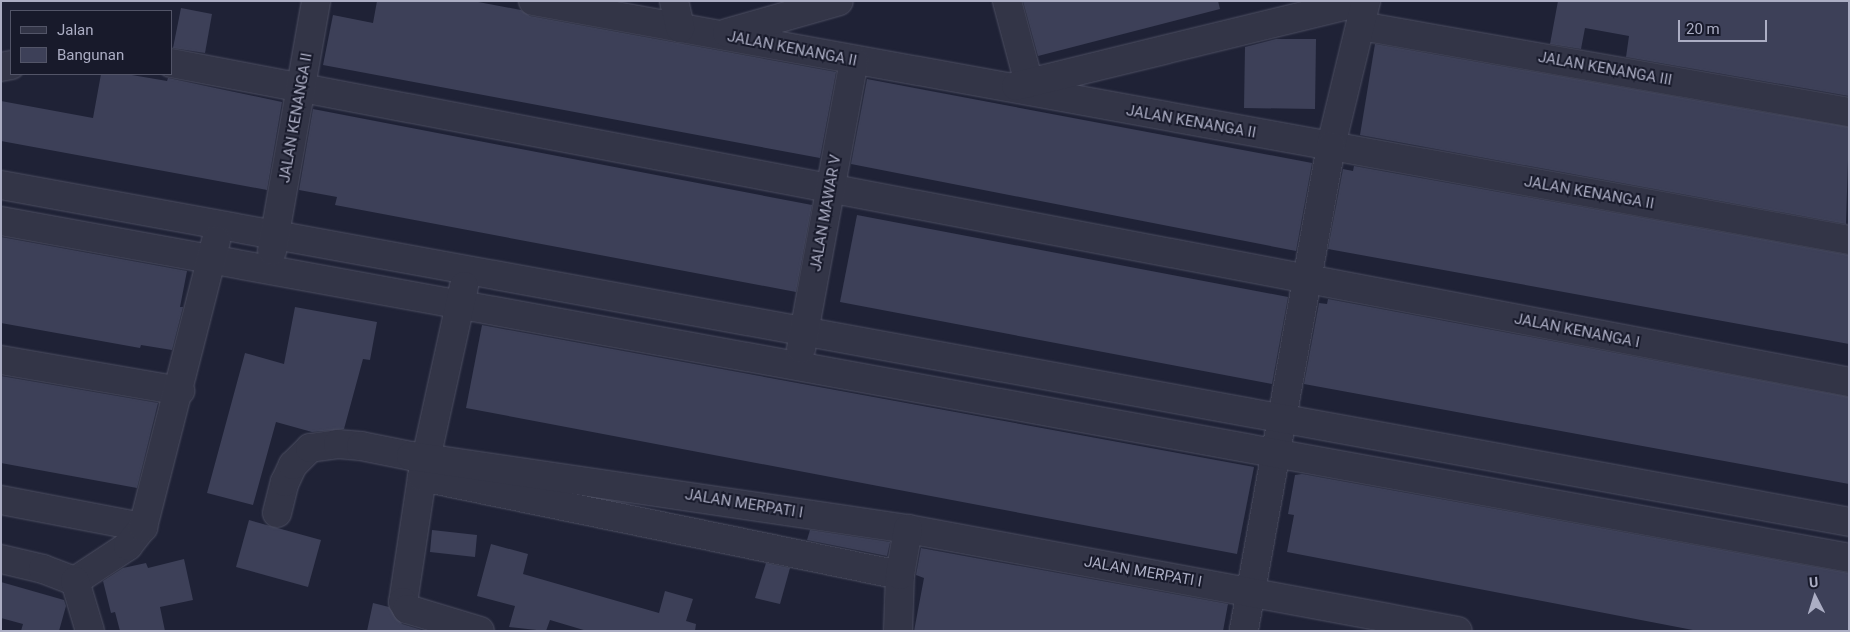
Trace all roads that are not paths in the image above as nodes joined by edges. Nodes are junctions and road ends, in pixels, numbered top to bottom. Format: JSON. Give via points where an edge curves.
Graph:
{"nodes":[{"id":1,"x":316,"y":1,"type":"edge"},
{"id":2,"x":533,"y":1,"type":"edge"},
{"id":3,"x":674,"y":1,"type":"edge"},
{"id":4,"x":839,"y":1,"type":"edge"},
{"id":5,"x":1007,"y":1,"type":"edge"},
{"id":6,"x":1361,"y":26,"type":"junction"},
{"id":7,"x":680,"y":28,"type":"junction"},
{"id":8,"x":722,"y":35,"type":"junction"},
{"id":9,"x":854,"y":61,"type":"junction"},
{"id":10,"x":172,"y":63,"type":"edge"},
{"id":11,"x":1017,"y":86,"type":"junction"},
{"id":12,"x":302,"y":90,"type":"junction"},
{"id":13,"x":1849,"y":112,"type":"edge"},
{"id":14,"x":1331,"y":146,"type":"junction"},
{"id":15,"x":1,"y":185,"type":"edge"},
{"id":16,"x":830,"y":190,"type":"junction"},
{"id":17,"x":1,"y":221,"type":"edge"},
{"id":18,"x":219,"y":224,"type":"junction"},
{"id":19,"x":276,"y":234,"type":"junction"},
{"id":20,"x":1849,"y":240,"type":"edge"},
{"id":21,"x":212,"y":258,"type":"junction"},
{"id":22,"x":268,"y":269,"type":"junction"},
{"id":23,"x":467,"y":269,"type":"junction"},
{"id":24,"x":1306,"y":280,"type":"junction"},
{"id":25,"x":461,"y":304,"type":"junction"},
{"id":26,"x":805,"y":331,"type":"junction"},
{"id":27,"x":1,"y":360,"type":"edge"},
{"id":28,"x":798,"y":366,"type":"junction"},
{"id":29,"x":1849,"y":382,"type":"edge"},
{"id":30,"x":180,"y":391,"type":"junction"},
{"id":31,"x":1281,"y":418,"type":"junction"},
{"id":32,"x":1274,"y":453,"type":"junction"},
{"id":33,"x":426,"y":467,"type":"junction"},
{"id":34,"x":1,"y":500,"type":"edge"},
{"id":35,"x":277,"y":513,"type":"dead end"},
{"id":36,"x":1849,"y":522,"type":"edge"},
{"id":37,"x":143,"y":527,"type":"junction"},
{"id":38,"x":908,"y":529,"type":"junction"},
{"id":39,"x":1849,"y":558,"type":"edge"},
{"id":40,"x":1,"y":559,"type":"edge"},
{"id":41,"x":900,"y":576,"type":"junction"},
{"id":42,"x":76,"y":581,"type":"junction"},
{"id":43,"x":1249,"y":592,"type":"junction"},
{"id":44,"x":90,"y":631,"type":"edge"},
{"id":45,"x":480,"y":631,"type":"edge"},
{"id":46,"x":898,"y":631,"type":"edge"},
{"id":47,"x":1244,"y":631,"type":"edge"},
{"id":48,"x":1458,"y":631,"type":"edge"}],
"edges":[{"from":1,"to":12,"type":"street","name":"JALAN KENANGA II"},
{"from":2,"to":7,"type":"street","name":"JALAN KENANGA II"},
{"from":3,"to":7,"type":"street"},
{"from":4,"to":8,"type":"street"},
{"from":5,"to":11,"type":"street"},
{"from":6,"to":11,"type":"street","via":[[1366,1]]},
{"from":6,"to":13,"type":"street","name":"JALAN KENANGA III"},
{"from":6,"to":14,"type":"street"},
{"from":7,"to":8,"type":"street","name":"JALAN KENANGA II"},
{"from":8,"to":9,"type":"street","name":"JALAN KENANGA II"},
{"from":9,"to":11,"type":"street","name":"JALAN KENANGA II"},
{"from":9,"to":16,"type":"street","name":"JALAN MAWAR V"},
{"from":10,"to":12,"type":"street","name":"JALAN KENANGA I"},
{"from":11,"to":14,"type":"street","name":"JALAN KENANGA II"},
{"from":12,"to":16,"type":"street","name":"JALAN KENANGA I"},
{"from":12,"to":19,"type":"street","name":"JALAN KENANGA II"},
{"from":14,"to":20,"type":"street","name":"JALAN KENANGA II"},
{"from":14,"to":24,"type":"street"},
{"from":15,"to":18,"type":"street"},
{"from":16,"to":24,"type":"street","name":"JALAN KENANGA I"},
{"from":16,"to":26,"type":"street","name":"JALAN MAWAR V"},
{"from":17,"to":21,"type":"street"},
{"from":18,"to":19,"type":"street"},
{"from":18,"to":21,"type":"street"},
{"from":19,"to":22,"type":"street","name":"JALAN KENANGA II"},
{"from":19,"to":23,"type":"street"},
{"from":21,"to":22,"type":"street"},
{"from":21,"to":30,"type":"street"},
{"from":22,"to":25,"type":"street"},
{"from":23,"to":25,"type":"street"},
{"from":23,"to":26,"type":"street"},
{"from":24,"to":29,"type":"street","name":"JALAN KENANGA I"},
{"from":24,"to":31,"type":"street"},
{"from":25,"to":28,"type":"street"},
{"from":25,"to":33,"type":"street"},
{"from":26,"to":28,"type":"street","name":"JALAN MAWAR V"},
{"from":26,"to":31,"type":"street"},
{"from":27,"to":30,"type":"street"},
{"from":28,"to":32,"type":"street"},
{"from":30,"to":37,"type":"street"},
{"from":31,"to":32,"type":"street"},
{"from":31,"to":36,"type":"street"},
{"from":32,"to":39,"type":"street"},
{"from":32,"to":43,"type":"street"},
{"from":33,"to":35,"type":"street","name":"JALAN MERPATI I","via":[[361,446],[310,448],[293,466]]},
{"from":33,"to":38,"type":"street","name":"JALAN MERPATI I"},
{"from":33,"to":41,"type":"street"},
{"from":33,"to":45,"type":"street","via":[[403,602],[407,609]]},
{"from":34,"to":37,"type":"street"},
{"from":37,"to":42,"type":"street","via":[[128,546]]},
{"from":38,"to":41,"type":"street"},
{"from":38,"to":43,"type":"street","name":"JALAN MERPATI I"},
{"from":40,"to":42,"type":"street"},
{"from":41,"to":46,"type":"street"},
{"from":42,"to":44,"type":"street"},
{"from":43,"to":47,"type":"street"},
{"from":43,"to":48,"type":"street","name":"JALAN MERPATI I"}]}
